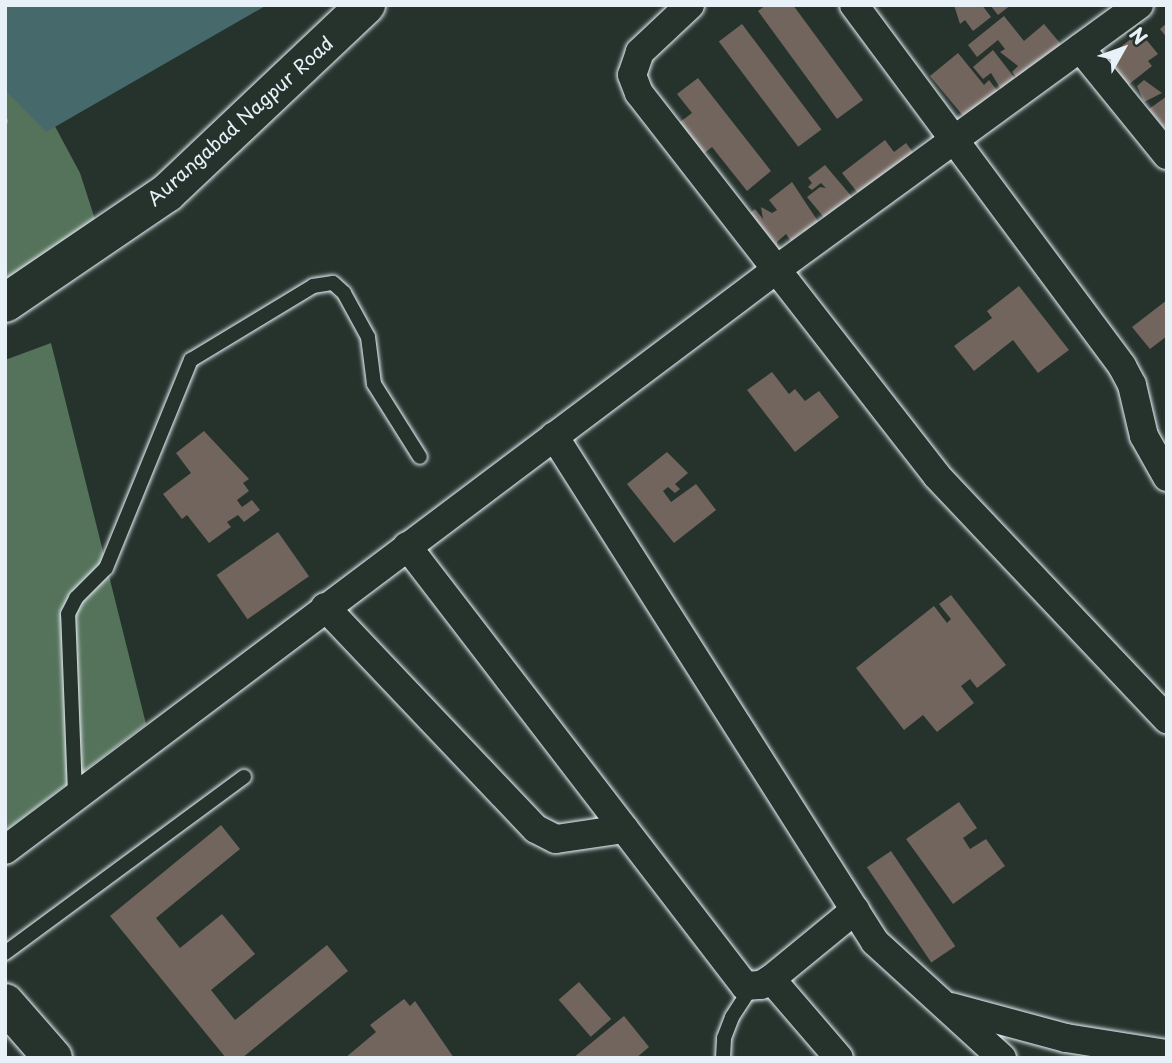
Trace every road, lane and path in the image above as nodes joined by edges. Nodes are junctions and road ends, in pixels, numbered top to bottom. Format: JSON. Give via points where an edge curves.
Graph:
{"nodes":[{"id":1,"x":366,"y":5,"type":"edge"},
{"id":2,"x":690,"y":5,"type":"edge"},
{"id":3,"x":1139,"y":5,"type":"edge"},
{"id":4,"x":867,"y":9,"type":"edge"},
{"id":5,"x":1080,"y":48,"type":"junction"},
{"id":6,"x":956,"y":138,"type":"junction"},
{"id":7,"x":1167,"y":155,"type":"edge"},
{"id":8,"x":777,"y":269,"type":"junction"},
{"id":9,"x":5,"y":303,"type":"edge"},
{"id":10,"x":554,"y":436,"type":"junction"},
{"id":11,"x":421,"y":457,"type":"dead end"},
{"id":12,"x":1167,"y":477,"type":"edge"},
{"id":13,"x":407,"y":546,"type":"junction"},
{"id":14,"x":325,"y":607,"type":"junction"},
{"id":15,"x":1167,"y":719,"type":"edge"},
{"id":16,"x":244,"y":778,"type":"dead end"},
{"id":17,"x":75,"y":793,"type":"junction"},
{"id":18,"x":624,"y":830,"type":"junction"},
{"id":19,"x":5,"y":849,"type":"edge"},
{"id":20,"x":855,"y":910,"type":"junction"},
{"id":21,"x":5,"y":953,"type":"edge"},
{"id":22,"x":761,"y":983,"type":"junction"},
{"id":23,"x":5,"y":1003,"type":"edge"},
{"id":24,"x":946,"y":1006,"type":"junction"},
{"id":25,"x":1167,"y":1054,"type":"edge"},
{"id":26,"x":53,"y":1058,"type":"edge"},
{"id":27,"x":723,"y":1058,"type":"edge"},
{"id":28,"x":839,"y":1058,"type":"edge"},
{"id":29,"x":1002,"y":1058,"type":"edge"}],
"edges":[{"from":1,"to":9,"type":"main road","name":"Aurangabad Nagpur Road","via":[[167,193]]},
{"from":2,"to":8,"type":"street","via":[[640,52],[632,75],[634,84]]},
{"from":3,"to":5,"type":"street"},
{"from":4,"to":6,"type":"street"},
{"from":5,"to":6,"type":"street"},
{"from":5,"to":7,"type":"street"},
{"from":6,"to":8,"type":"street"},
{"from":6,"to":12,"type":"street","via":[[1122,366],[1132,385],[1144,436]]},
{"from":8,"to":10,"type":"street"},
{"from":8,"to":15,"type":"street","via":[[937,477]]},
{"from":10,"to":13,"type":"street"},
{"from":10,"to":20,"type":"street"},
{"from":11,"to":17,"type":"lane","via":[[374,384],[369,337],[344,293],[333,283],[313,286],[191,360],[106,568],[76,598],[68,614]]},
{"from":13,"to":14,"type":"street"},
{"from":13,"to":18,"type":"street"},
{"from":14,"to":17,"type":"street"},
{"from":14,"to":18,"type":"street","via":[[536,829],[556,839]]},
{"from":16,"to":21,"type":"lane"},
{"from":17,"to":19,"type":"street"},
{"from":18,"to":22,"type":"street","via":[[738,979]]},
{"from":20,"to":22,"type":"street"},
{"from":20,"to":24,"type":"street","via":[[875,942]]},
{"from":22,"to":27,"type":"lane","via":[[728,1028]]},
{"from":22,"to":28,"type":"street"},
{"from":23,"to":26,"type":"main road"},
{"from":24,"to":25,"type":"street","via":[[1066,1038]]},
{"from":24,"to":29,"type":"street"}]}
